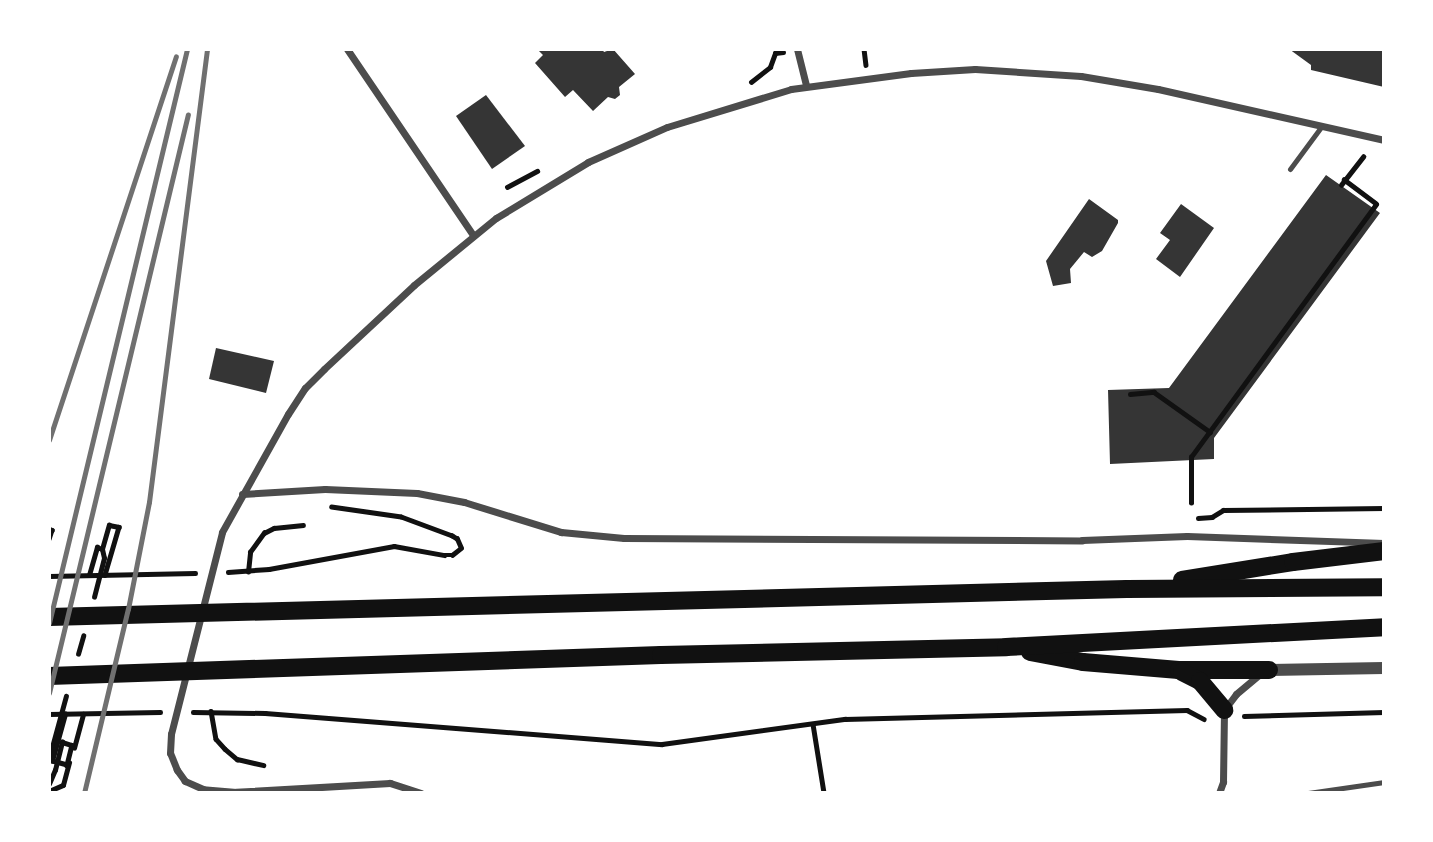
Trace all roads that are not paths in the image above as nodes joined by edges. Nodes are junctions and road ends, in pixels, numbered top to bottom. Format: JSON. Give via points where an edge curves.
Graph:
{"nodes":[{"id":1,"x":347,"y":49,"type":"edge"},
{"id":2,"x":797,"y":49,"type":"edge"},
{"id":3,"x":806,"y":86,"type":"junction"},
{"id":4,"x":1321,"y":127,"type":"junction"},
{"id":5,"x":1384,"y":141,"type":"edge"},
{"id":6,"x":1290,"y":169,"type":"dead end"},
{"id":7,"x":473,"y":235,"type":"junction"},
{"id":8,"x":242,"y":494,"type":"junction"},
{"id":9,"x":1384,"y":543,"type":"edge"},
{"id":10,"x":1384,"y":551,"type":"edge"},
{"id":11,"x":1384,"y":587,"type":"edge"},
{"id":12,"x":1127,"y":589,"type":"junction"},
{"id":13,"x":49,"y":617,"type":"edge"},
{"id":14,"x":1384,"y":627,"type":"edge"},
{"id":15,"x":1006,"y":647,"type":"junction"},
{"id":16,"x":1384,"y":668,"type":"edge"},
{"id":17,"x":1179,"y":670,"type":"junction"},
{"id":18,"x":1269,"y":670,"type":"junction"},
{"id":19,"x":49,"y":676,"type":"edge"},
{"id":20,"x":1224,"y":710,"type":"junction"},
{"id":21,"x":1384,"y":782,"type":"edge"},
{"id":22,"x":421,"y":793,"type":"edge"},
{"id":23,"x":1219,"y":793,"type":"edge"},
{"id":24,"x":1308,"y":793,"type":"edge"}],
"edges":[{"from":1,"to":7,"type":"street"},
{"from":2,"to":3,"type":"street"},
{"from":3,"to":4,"type":"street","via":[[911,73],[1029,71],[1158,89]]},
{"from":3,"to":7,"type":"street","via":[[702,115],[623,145],[553,182]]},
{"from":4,"to":5,"type":"street"},
{"from":4,"to":6,"type":"lane"},
{"from":7,"to":8,"type":"street","via":[[305,388]]},
{"from":8,"to":9,"type":"street","via":[[324,489],[416,493],[561,531],[614,537],[1082,540],[1187,536]]},
{"from":8,"to":22,"type":"street","via":[[217,550],[171,734],[170,753],[177,770],[196,788],[216,792],[390,783]]},
{"from":10,"to":12,"type":"main road"},
{"from":11,"to":12,"type":"main road"},
{"from":12,"to":13,"type":"main road"},
{"from":14,"to":15,"type":"main road"},
{"from":15,"to":17,"type":"main road","via":[[1083,662]]},
{"from":15,"to":19,"type":"main road"},
{"from":16,"to":18,"type":"street"},
{"from":17,"to":18,"type":"main road"},
{"from":17,"to":20,"type":"main road","via":[[1200,681]]},
{"from":18,"to":20,"type":"street","via":[[1248,682]]},
{"from":20,"to":23,"type":"street"},
{"from":21,"to":24,"type":"lane"}]}
